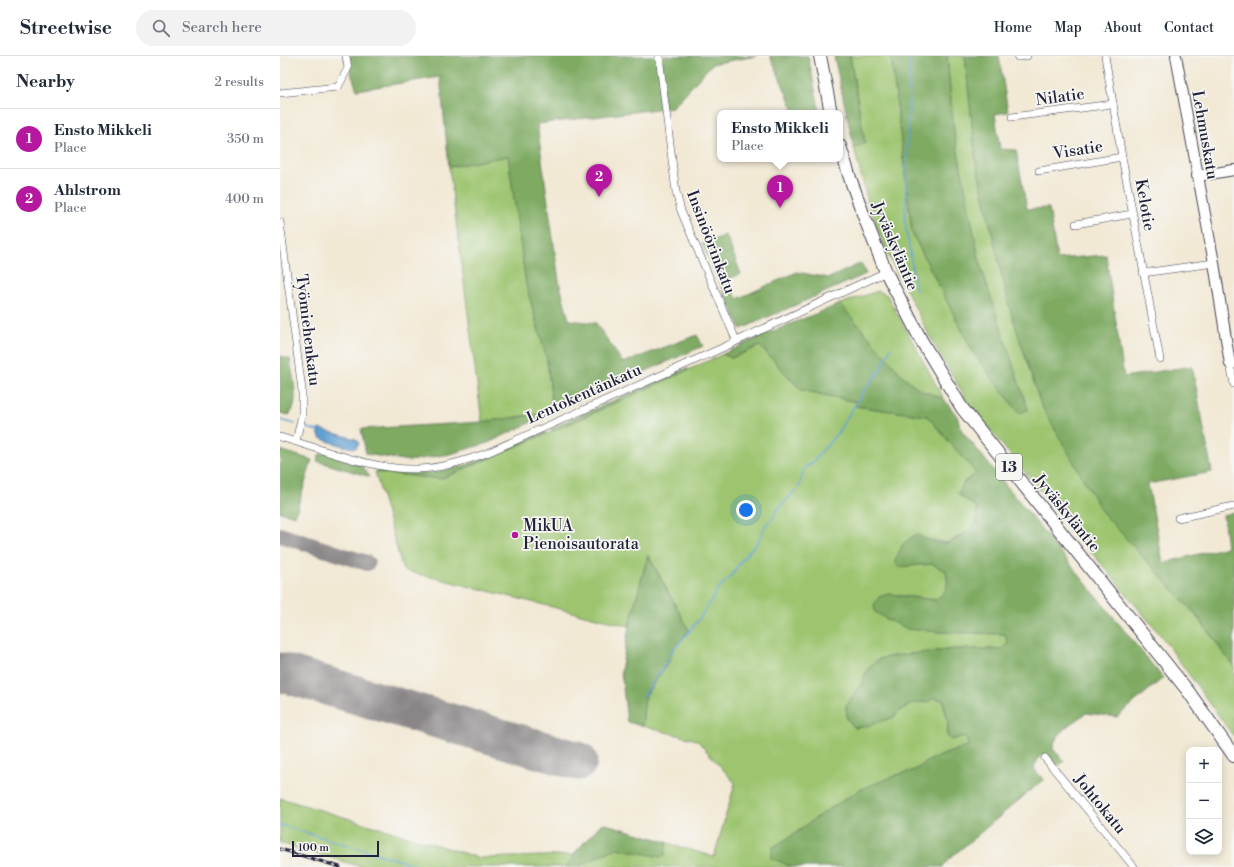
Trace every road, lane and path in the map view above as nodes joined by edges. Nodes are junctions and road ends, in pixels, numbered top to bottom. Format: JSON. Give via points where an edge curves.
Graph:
{"nodes":[{"id":1,"x":346,"y":56,"type":"edge"},
{"id":2,"x":659,"y":56,"type":"edge"},
{"id":3,"x":820,"y":56,"type":"edge"},
{"id":4,"x":1027,"y":56,"type":"edge"},
{"id":5,"x":1105,"y":56,"type":"edge"},
{"id":6,"x":1176,"y":56,"type":"edge"},
{"id":7,"x":1018,"y":57,"type":"dead end"},
{"id":8,"x":280,"y":93,"type":"edge"},
{"id":9,"x":1113,"y":104,"type":"junction"},
{"id":10,"x":830,"y":110,"type":"edge"},
{"id":11,"x":1012,"y":117,"type":"dead end"},
{"id":12,"x":843,"y":156,"type":"edge"},
{"id":13,"x":1122,"y":157,"type":"junction"},
{"id":14,"x":1234,"y":170,"type":"edge"},
{"id":15,"x":1039,"y":171,"type":"dead end"},
{"id":16,"x":1197,"y":176,"type":"junction"},
{"id":17,"x":1132,"y":214,"type":"junction"},
{"id":18,"x":280,"y":222,"type":"edge"},
{"id":19,"x":1076,"y":224,"type":"dead end"},
{"id":20,"x":1214,"y":263,"type":"junction"},
{"id":21,"x":886,"y":272,"type":"junction"},
{"id":22,"x":1143,"y":273,"type":"junction"},
{"id":23,"x":736,"y":340,"type":"junction"},
{"id":24,"x":1160,"y":359,"type":"dead end"},
{"id":25,"x":1232,"y":364,"type":"edge"},
{"id":26,"x":1234,"y":384,"type":"edge"},
{"id":27,"x":280,"y":437,"type":"edge"},
{"id":28,"x":296,"y":441,"type":"junction"},
{"id":29,"x":1234,"y":506,"type":"edge"},
{"id":30,"x":1178,"y":518,"type":"dead end"},
{"id":31,"x":1234,"y":756,"type":"edge"},
{"id":32,"x":1045,"y":758,"type":"dead end"},
{"id":33,"x":1133,"y":867,"type":"edge"}],
"edges":[{"from":1,"to":8,"type":"street","via":[[348,68],[338,86]]},
{"from":2,"to":23,"type":"street","name":"Insinöörinkatu","via":[[676,192],[681,212]]},
{"from":3,"to":10,"type":"highway"},
{"from":4,"to":7,"type":"street"},
{"from":5,"to":9,"type":"street","name":"Kelotie"},
{"from":6,"to":16,"type":"street","name":"Lehmuskatu"},
{"from":9,"to":11,"type":"street","name":"Nilatie"},
{"from":9,"to":13,"type":"street","name":"Kelotie"},
{"from":12,"to":21,"type":"highway","name":"Jyväskyläntie","number":"13"},
{"from":13,"to":15,"type":"street","name":"Visatie"},
{"from":13,"to":17,"type":"street","name":"Kelotie"},
{"from":14,"to":16,"type":"street"},
{"from":16,"to":20,"type":"street","name":"Lehmuskatu"},
{"from":17,"to":19,"type":"street"},
{"from":17,"to":22,"type":"street","name":"Kelotie"},
{"from":18,"to":28,"type":"street","name":"Työmiehenkatu","via":[[302,390],[302,415]]},
{"from":20,"to":22,"type":"street"},
{"from":20,"to":25,"type":"street","name":"Lehmuskatu"},
{"from":21,"to":23,"type":"street","name":"Lentokentänkatu"},
{"from":21,"to":31,"type":"highway","name":"Jyväskyläntie","number":"13","via":[[921,340],[962,408],[1184,685]]},
{"from":22,"to":24,"type":"street","name":"Kelotie"},
{"from":23,"to":28,"type":"street","name":"Lentokentänkatu","via":[[487,453],[444,466],[419,469],[392,468]]},
{"from":25,"to":26,"type":"street","name":"Lehmuskatu"},
{"from":27,"to":28,"type":"street","name":"Lentokentänkatu"},
{"from":29,"to":30,"type":"street"},
{"from":32,"to":33,"type":"street","name":"Johtokatu"}]}
